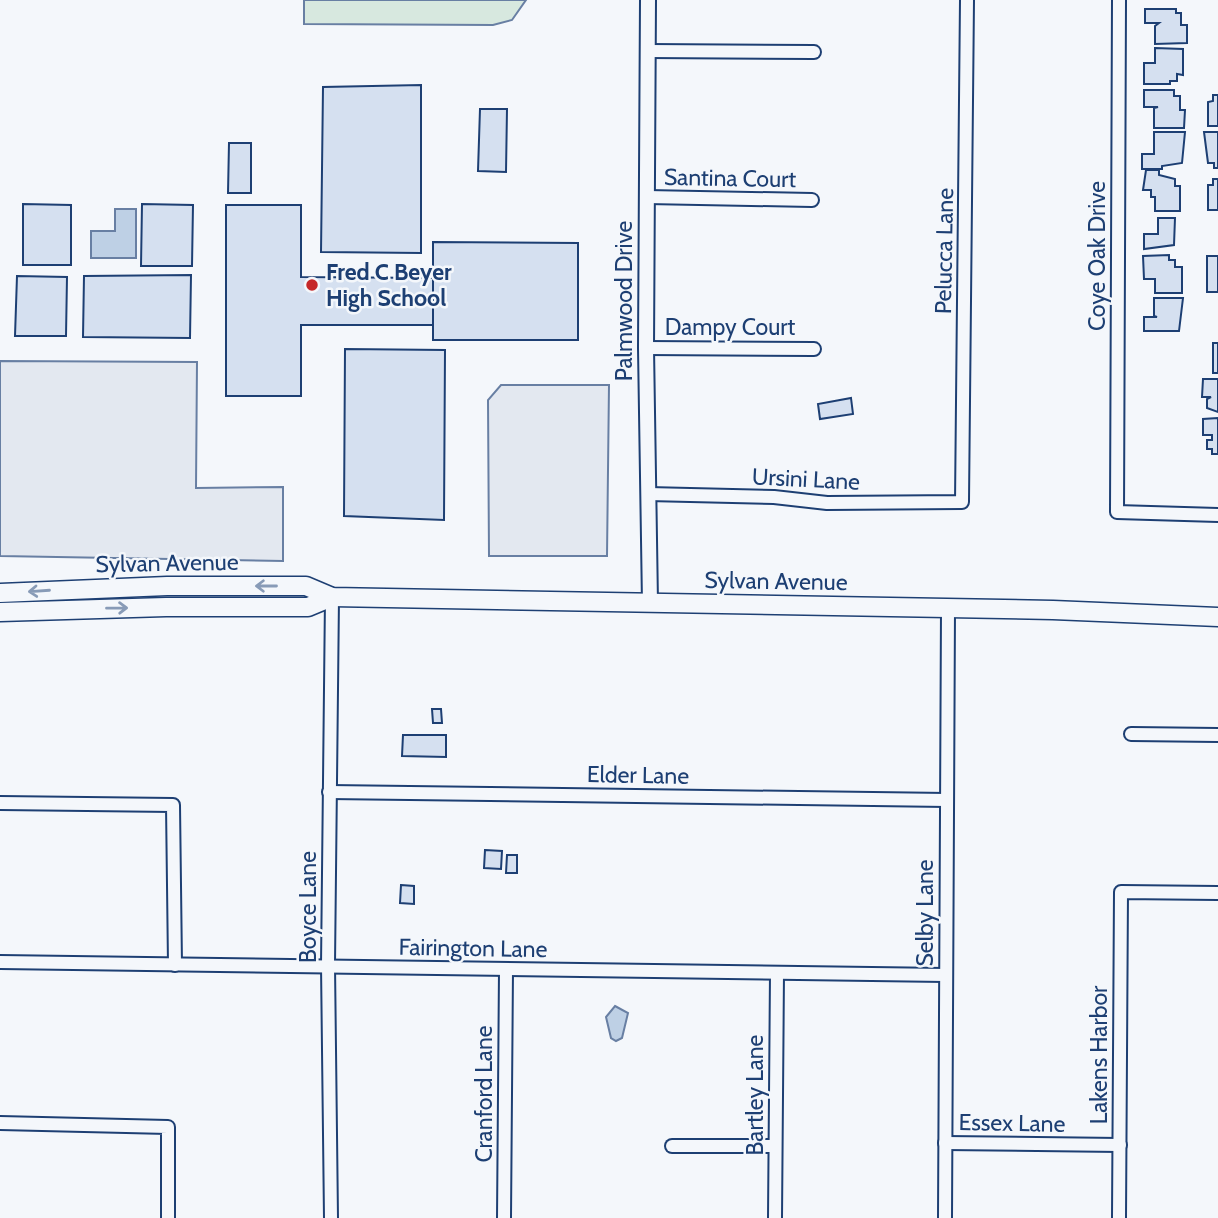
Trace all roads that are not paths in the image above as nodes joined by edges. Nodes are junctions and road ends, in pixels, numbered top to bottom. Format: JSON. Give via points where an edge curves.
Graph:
{"nodes":[{"id":1,"x":648,"y":0,"type":"edge"},
{"id":2,"x":967,"y":0,"type":"edge"},
{"id":3,"x":1119,"y":0,"type":"edge"},
{"id":4,"x":648,"y":51,"type":"junction"},
{"id":5,"x":814,"y":52,"type":"dead end"},
{"id":6,"x":647,"y":197,"type":"junction"},
{"id":7,"x":812,"y":200,"type":"dead end"},
{"id":8,"x":646,"y":348,"type":"junction"},
{"id":9,"x":814,"y":349,"type":"dead end"},
{"id":10,"x":648,"y":494,"type":"junction"},
{"id":11,"x":962,"y":502,"type":"joint"},
{"id":12,"x":1218,"y":515,"type":"edge"},
{"id":13,"x":0,"y":593,"type":"edge"},
{"id":14,"x":332,"y":597,"type":"junction"},
{"id":15,"x":650,"y":603,"type":"junction"},
{"id":16,"x":948,"y":609,"type":"junction"},
{"id":17,"x":0,"y":612,"type":"edge"},
{"id":18,"x":1218,"y":617,"type":"edge"},
{"id":19,"x":1131,"y":734,"type":"dead end"},
{"id":20,"x":1218,"y":734,"type":"edge"},
{"id":21,"x":329,"y":792,"type":"junction"},
{"id":22,"x":947,"y":800,"type":"junction"},
{"id":23,"x":0,"y":803,"type":"edge"},
{"id":24,"x":1218,"y":893,"type":"edge"},
{"id":25,"x":0,"y":962,"type":"edge"},
{"id":26,"x":175,"y":965,"type":"junction"},
{"id":27,"x":328,"y":965,"type":"junction"},
{"id":28,"x":506,"y":970,"type":"junction"},
{"id":29,"x":777,"y":973,"type":"junction"},
{"id":30,"x":946,"y":975,"type":"junction"},
{"id":31,"x":0,"y":1124,"type":"edge"},
{"id":32,"x":945,"y":1143,"type":"junction"},
{"id":33,"x":1120,"y":1145,"type":"junction"},
{"id":34,"x":672,"y":1146,"type":"dead end"},
{"id":35,"x":775,"y":1146,"type":"junction"},
{"id":36,"x":168,"y":1218,"type":"edge"},
{"id":37,"x":331,"y":1218,"type":"edge"},
{"id":38,"x":504,"y":1218,"type":"edge"},
{"id":39,"x":775,"y":1218,"type":"edge"},
{"id":40,"x":945,"y":1218,"type":"edge"},
{"id":41,"x":1119,"y":1218,"type":"edge"}],
"edges":[{"from":1,"to":4,"type":"street","name":"Palmwood Drive"},
{"from":2,"to":11,"type":"street","name":"Pelucca Lane"},
{"from":3,"to":12,"type":"street","name":"Coye Oak Drive","via":[[1117,512]]},
{"from":4,"to":5,"type":"street"},
{"from":4,"to":6,"type":"street","name":"Palmwood Drive"},
{"from":6,"to":7,"type":"street","name":"Santina Court"},
{"from":6,"to":8,"type":"street","name":"Palmwood Drive"},
{"from":8,"to":9,"type":"street","name":"Dampy Court"},
{"from":8,"to":10,"type":"street","name":"Palmwood Drive"},
{"from":10,"to":11,"type":"street","name":"Ursini Lane","via":[[827,503]]},
{"from":10,"to":15,"type":"street","name":"Palmwood Drive"},
{"from":14,"to":13,"type":"main road","name":"Sylvan Avenue","one_way":true,"via":[[306,586]]},
{"from":14,"to":15,"type":"main road","name":"Sylvan Avenue"},
{"from":17,"to":14,"type":"main road","name":"Sylvan Avenue","one_way":true,"via":[[308,607]]},
{"from":14,"to":21,"type":"street","name":"Boyce Lane"},
{"from":15,"to":16,"type":"main road","name":"Sylvan Avenue"},
{"from":16,"to":18,"type":"main road","name":"Sylvan Avenue"},
{"from":16,"to":22,"type":"street","name":"Selby Lane"},
{"from":19,"to":20,"type":"street"},
{"from":21,"to":22,"type":"street","name":"Elder Lane"},
{"from":21,"to":27,"type":"street","name":"Boyce Lane"},
{"from":22,"to":30,"type":"street","name":"Selby Lane"},
{"from":23,"to":26,"type":"street","via":[[173,805]]},
{"from":24,"to":33,"type":"street","name":"Lakens Harbor","via":[[1121,892]]},
{"from":25,"to":26,"type":"street","name":"Fairington Lane"},
{"from":26,"to":27,"type":"street","name":"Fairington Lane"},
{"from":27,"to":28,"type":"street","name":"Fairington Lane"},
{"from":27,"to":37,"type":"street","name":"Boyce Lane"},
{"from":28,"to":29,"type":"street","name":"Fairington Lane"},
{"from":28,"to":38,"type":"street","name":"Cranford Lane"},
{"from":29,"to":30,"type":"street","name":"Fairington Lane"},
{"from":29,"to":35,"type":"street","name":"Bartley Lane"},
{"from":30,"to":32,"type":"street","name":"Selby Lane"},
{"from":31,"to":36,"type":"street","via":[[168,1127]]},
{"from":32,"to":33,"type":"street","name":"Essex Lane"},
{"from":32,"to":40,"type":"street","name":"Selby Lane"},
{"from":33,"to":41,"type":"street","name":"Lakens Harbor"},
{"from":34,"to":35,"type":"street"},
{"from":35,"to":39,"type":"street","name":"Bartley Lane"}]}
